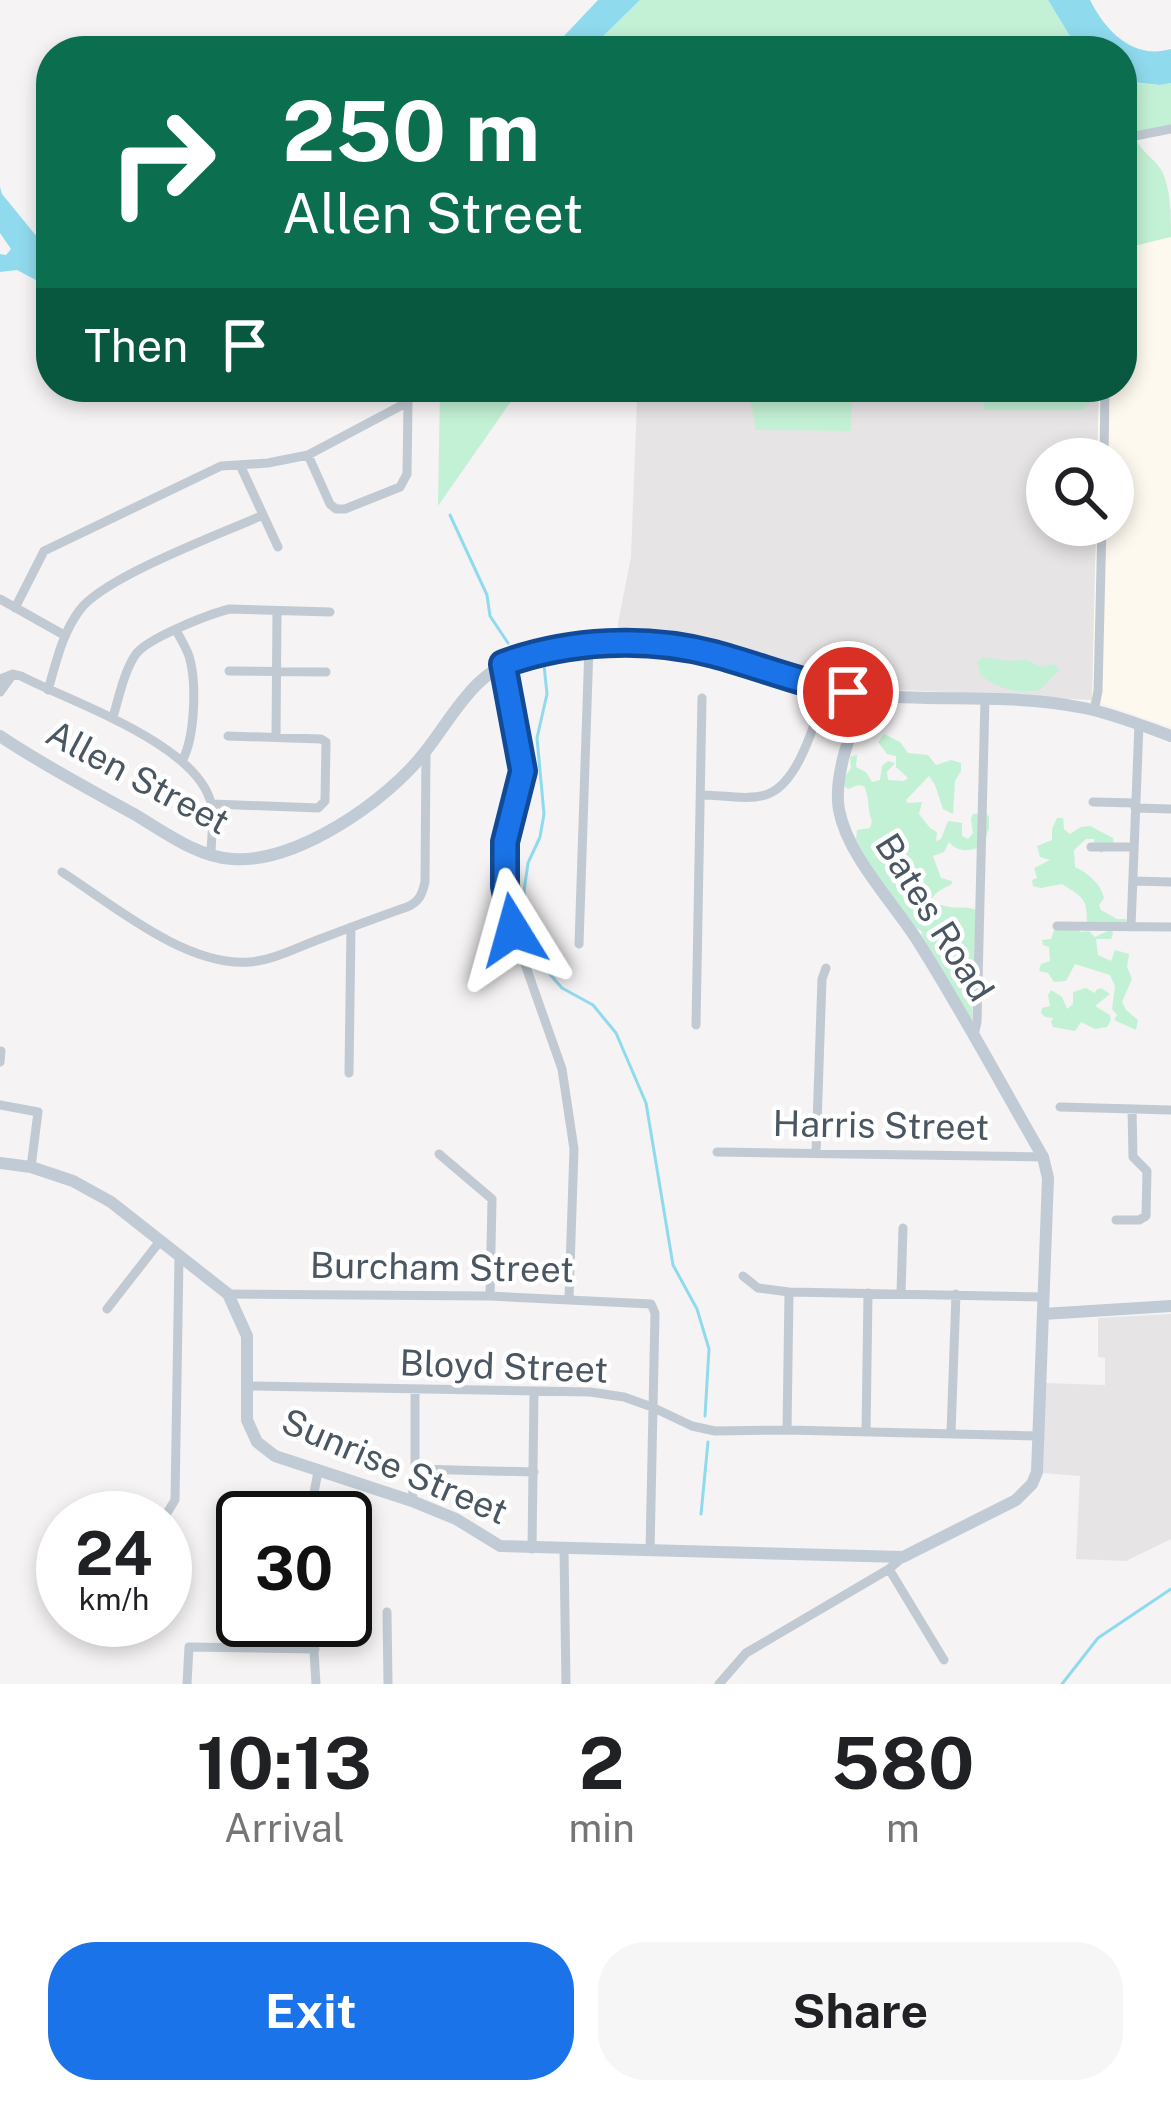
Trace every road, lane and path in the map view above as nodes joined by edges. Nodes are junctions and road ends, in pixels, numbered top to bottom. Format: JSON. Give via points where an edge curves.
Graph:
{"nodes":[{"id":1,"x":1171,"y":129,"type":"edge"},
{"id":2,"x":1137,"y":136,"type":"edge"},
{"id":3,"x":1105,"y":402,"type":"edge"},
{"id":4,"x":1104,"y":438,"type":"edge"},
{"id":5,"x":308,"y":455,"type":"junction"},
{"id":6,"x":240,"y":465,"type":"junction"},
{"id":7,"x":263,"y":515,"type":"junction"},
{"id":8,"x":1101,"y":546,"type":"edge"},
{"id":9,"x":278,"y":547,"type":"dead end"},
{"id":10,"x":0,"y":599,"type":"edge"},
{"id":11,"x":15,"y":608,"type":"junction"},
{"id":12,"x":277,"y":611,"type":"junction"},
{"id":13,"x":330,"y":612,"type":"dead end"},
{"id":14,"x":176,"y":630,"type":"junction"},
{"id":15,"x":64,"y":635,"type":"junction"},
{"id":16,"x":589,"y":646,"type":"junction"},
{"id":17,"x":503,"y":664,"type":"junction"},
{"id":18,"x":229,"y":670,"type":"dead end"},
{"id":19,"x":277,"y":671,"type":"junction"},
{"id":20,"x":326,"y":672,"type":"dead end"},
{"id":21,"x":13,"y":674,"type":"junction"},
{"id":22,"x":0,"y":679,"type":"edge"},
{"id":23,"x":827,"y":689,"type":"junction"},
{"id":24,"x":48,"y":690,"type":"junction"},
{"id":25,"x":0,"y":692,"type":"edge"},
{"id":26,"x":867,"y":695,"type":"junction"},
{"id":27,"x":702,"y":698,"type":"dead end"},
{"id":28,"x":985,"y":699,"type":"junction"},
{"id":29,"x":1094,"y":711,"type":"junction"},
{"id":30,"x":113,"y":716,"type":"junction"},
{"id":31,"x":1139,"y":724,"type":"junction"},
{"id":32,"x":0,"y":736,"type":"edge"},
{"id":33,"x":228,"y":736,"type":"dead end"},
{"id":34,"x":276,"y":736,"type":"junction"},
{"id":35,"x":1171,"y":736,"type":"edge"},
{"id":36,"x":426,"y":751,"type":"junction"},
{"id":37,"x":182,"y":760,"type":"junction"},
{"id":38,"x":702,"y":795,"type":"junction"},
{"id":39,"x":1093,"y":802,"type":"dead end"},
{"id":40,"x":212,"y":804,"type":"junction"},
{"id":41,"x":1136,"y":806,"type":"junction"},
{"id":42,"x":1171,"y":809,"type":"edge"},
{"id":43,"x":1134,"y":847,"type":"junction"},
{"id":44,"x":1091,"y":848,"type":"dead end"},
{"id":45,"x":211,"y":856,"type":"junction"},
{"id":46,"x":62,"y":872,"type":"dead end"},
{"id":47,"x":1132,"y":881,"type":"junction"},
{"id":48,"x":1171,"y":882,"type":"edge"},
{"id":49,"x":351,"y":926,"type":"junction"},
{"id":50,"x":1057,"y":926,"type":"dead end"},
{"id":51,"x":1131,"y":927,"type":"junction"},
{"id":52,"x":1171,"y":927,"type":"edge"},
{"id":53,"x":579,"y":944,"type":"dead end"},
{"id":54,"x":826,"y":968,"type":"dead end"},
{"id":55,"x":696,"y":1025,"type":"dead end"},
{"id":56,"x":974,"y":1035,"type":"junction"},
{"id":57,"x":1,"y":1051,"type":"edge"},
{"id":58,"x":0,"y":1062,"type":"edge"},
{"id":59,"x":349,"y":1073,"type":"dead end"},
{"id":60,"x":0,"y":1106,"type":"edge"},
{"id":61,"x":1060,"y":1107,"type":"dead end"},
{"id":62,"x":1132,"y":1109,"type":"junction"},
{"id":63,"x":1171,"y":1110,"type":"edge"},
{"id":64,"x":717,"y":1152,"type":"dead end"},
{"id":65,"x":816,"y":1153,"type":"junction"},
{"id":66,"x":439,"y":1154,"type":"dead end"},
{"id":67,"x":1043,"y":1157,"type":"junction"},
{"id":68,"x":0,"y":1163,"type":"edge"},
{"id":69,"x":32,"y":1167,"type":"junction"},
{"id":70,"x":1116,"y":1220,"type":"dead end"},
{"id":71,"x":903,"y":1228,"type":"dead end"},
{"id":72,"x":160,"y":1241,"type":"junction"},
{"id":73,"x":179,"y":1257,"type":"junction"},
{"id":74,"x":743,"y":1276,"type":"dead end"},
{"id":75,"x":789,"y":1292,"type":"junction"},
{"id":76,"x":868,"y":1293,"type":"junction"},
{"id":77,"x":901,"y":1293,"type":"junction"},
{"id":78,"x":228,"y":1294,"type":"junction"},
{"id":79,"x":956,"y":1294,"type":"junction"},
{"id":80,"x":490,"y":1296,"type":"junction"},
{"id":81,"x":1044,"y":1297,"type":"junction"},
{"id":82,"x":569,"y":1298,"type":"junction"},
{"id":83,"x":1171,"y":1306,"type":"edge"},
{"id":84,"x":107,"y":1309,"type":"dead end"},
{"id":85,"x":1043,"y":1314,"type":"junction"},
{"id":86,"x":248,"y":1386,"type":"junction"},
{"id":87,"x":415,"y":1389,"type":"junction"},
{"id":88,"x":534,"y":1391,"type":"junction"},
{"id":89,"x":652,"y":1407,"type":"junction"},
{"id":90,"x":787,"y":1430,"type":"junction"},
{"id":91,"x":866,"y":1432,"type":"junction"},
{"id":92,"x":951,"y":1433,"type":"junction"},
{"id":93,"x":1039,"y":1436,"type":"junction"},
{"id":94,"x":416,"y":1469,"type":"junction"},
{"id":95,"x":318,"y":1472,"type":"junction"},
{"id":96,"x":533,"y":1472,"type":"junction"},
{"id":97,"x":175,"y":1491,"type":"edge"},
{"id":98,"x":314,"y":1491,"type":"edge"},
{"id":99,"x":412,"y":1501,"type":"junction"},
{"id":100,"x":532,"y":1549,"type":"junction"},
{"id":101,"x":564,"y":1550,"type":"junction"},
{"id":102,"x":650,"y":1551,"type":"junction"},
{"id":103,"x":903,"y":1557,"type":"junction"},
{"id":104,"x":889,"y":1569,"type":"junction"},
{"id":105,"x":387,"y":1612,"type":"dead end"},
{"id":106,"x":315,"y":1649,"type":"joint"},
{"id":107,"x":944,"y":1660,"type":"dead end"},
{"id":108,"x":187,"y":1684,"type":"edge"},
{"id":109,"x":316,"y":1684,"type":"edge"},
{"id":110,"x":388,"y":1684,"type":"edge"},
{"id":111,"x":566,"y":1684,"type":"edge"},
{"id":112,"x":719,"y":1684,"type":"edge"}],
"edges":[{"from":1,"to":2,"type":"street"},
{"from":3,"to":4,"type":"street"},
{"from":5,"to":5,"type":"street","via":[[408,402],[400,487],[336,509]]},
{"from":5,"to":6,"type":"street"},
{"from":6,"to":7,"type":"street"},
{"from":6,"to":11,"type":"street","via":[[221,466],[44,551]]},
{"from":7,"to":9,"type":"street"},
{"from":7,"to":15,"type":"street","via":[[128,575],[81,607]]},
{"from":8,"to":29,"type":"street"},
{"from":10,"to":11,"type":"street"},
{"from":11,"to":15,"type":"street"},
{"from":12,"to":13,"type":"street"},
{"from":12,"to":14,"type":"street","via":[[230,609]]},
{"from":12,"to":19,"type":"street"},
{"from":14,"to":30,"type":"street","via":[[136,655]]},
{"from":14,"to":37,"type":"street","via":[[193,680]]},
{"from":15,"to":24,"type":"street"},
{"from":16,"to":17,"type":"street","name":"Allen Street"},
{"from":16,"to":23,"type":"street","name":"Allen Street","via":[[676,646]]},
{"from":16,"to":53,"type":"street"},
{"from":17,"to":36,"type":"street","name":"Allen Street","via":[[472,689]]},
{"from":17,"to":82,"type":"street","via":[[523,771],[505,842],[505,886],[562,1069],[574,1149]]},
{"from":18,"to":19,"type":"street"},
{"from":19,"to":20,"type":"street"},
{"from":19,"to":34,"type":"street"},
{"from":21,"to":22,"type":"street"},
{"from":21,"to":24,"type":"street"},
{"from":21,"to":25,"type":"street"},
{"from":23,"to":26,"type":"street","name":"Allen Street"},
{"from":23,"to":38,"type":"street","via":[[784,785],[764,796]]},
{"from":24,"to":30,"type":"street"},
{"from":26,"to":28,"type":"street","name":"Allen Street"},
{"from":26,"to":56,"type":"street","name":"Bates Road","via":[[847,743],[841,817]]},
{"from":27,"to":38,"type":"street"},
{"from":28,"to":29,"type":"street","name":"Allen Street"},
{"from":28,"to":56,"type":"street"},
{"from":29,"to":31,"type":"street","name":"Allen Street"},
{"from":30,"to":37,"type":"street"},
{"from":31,"to":35,"type":"street","name":"Allen Street"},
{"from":31,"to":41,"type":"street"},
{"from":32,"to":45,"type":"street","name":"Allen Street"},
{"from":33,"to":34,"type":"street"},
{"from":34,"to":40,"type":"street","via":[[326,742],[322,806]]},
{"from":36,"to":45,"type":"street","name":"Allen Street","via":[[389,790],[330,831],[282,852]]},
{"from":36,"to":49,"type":"street","via":[[422,894]]},
{"from":37,"to":40,"type":"street"},
{"from":38,"to":55,"type":"street"},
{"from":39,"to":41,"type":"street"},
{"from":40,"to":45,"type":"street"},
{"from":41,"to":42,"type":"street"},
{"from":41,"to":43,"type":"street"},
{"from":43,"to":44,"type":"street"},
{"from":43,"to":47,"type":"street"},
{"from":46,"to":49,"type":"street","via":[[161,936],[219,960],[255,962]]},
{"from":47,"to":48,"type":"street"},
{"from":47,"to":51,"type":"street"},
{"from":49,"to":59,"type":"street"},
{"from":50,"to":51,"type":"street"},
{"from":51,"to":52,"type":"street"},
{"from":54,"to":65,"type":"street"},
{"from":56,"to":67,"type":"street","name":"Bates Road"},
{"from":57,"to":58,"type":"street"},
{"from":60,"to":69,"type":"street","via":[[38,1112]]},
{"from":61,"to":62,"type":"street"},
{"from":62,"to":63,"type":"street"},
{"from":62,"to":70,"type":"street","via":[[1132,1157],[1149,1178],[1146,1216]]},
{"from":64,"to":65,"type":"street","name":"Harris Street"},
{"from":65,"to":67,"type":"street","name":"Harris Street"},
{"from":66,"to":80,"type":"street","via":[[491,1199]]},
{"from":67,"to":81,"type":"street"},
{"from":68,"to":69,"type":"street"},
{"from":69,"to":72,"type":"street","via":[[111,1202]]},
{"from":71,"to":77,"type":"street"},
{"from":72,"to":73,"type":"street"},
{"from":72,"to":84,"type":"street"},
{"from":73,"to":78,"type":"street"},
{"from":73,"to":97,"type":"street"},
{"from":74,"to":75,"type":"street","via":[[758,1288]]},
{"from":75,"to":76,"type":"street"},
{"from":75,"to":90,"type":"street"},
{"from":76,"to":77,"type":"street"},
{"from":76,"to":91,"type":"street"},
{"from":77,"to":79,"type":"street"},
{"from":78,"to":80,"type":"street","name":"Burcham Street"},
{"from":78,"to":86,"type":"street","name":"Sunrise Street","via":[[247,1336]]},
{"from":79,"to":81,"type":"street"},
{"from":79,"to":92,"type":"street"},
{"from":80,"to":82,"type":"street","name":"Burcham Street"},
{"from":81,"to":85,"type":"street"},
{"from":82,"to":89,"type":"street","name":"Burcham Street","via":[[653,1307]]},
{"from":83,"to":85,"type":"street"},
{"from":85,"to":93,"type":"street"},
{"from":86,"to":87,"type":"street","name":"Bloyd Street"},
{"from":86,"to":95,"type":"street","name":"Sunrise Street","via":[[247,1420],[257,1442]]},
{"from":87,"to":88,"type":"street","name":"Bloyd Street"},
{"from":87,"to":94,"type":"street"},
{"from":88,"to":89,"type":"street","name":"Bloyd Street","via":[[609,1394]]},
{"from":88,"to":96,"type":"street"},
{"from":89,"to":90,"type":"street","name":"Bloyd Street","via":[[715,1431]]},
{"from":89,"to":102,"type":"street"},
{"from":90,"to":91,"type":"street","name":"Bloyd Street"},
{"from":91,"to":92,"type":"street","name":"Bloyd Street"},
{"from":92,"to":93,"type":"street","name":"Bloyd Street"},
{"from":93,"to":103,"type":"street","name":"Sunrise Street","via":[[1037,1472],[1026,1492]]},
{"from":94,"to":96,"type":"street"},
{"from":94,"to":99,"type":"street"},
{"from":95,"to":98,"type":"street"},
{"from":95,"to":99,"type":"street","name":"Sunrise Street"},
{"from":96,"to":100,"type":"street"},
{"from":99,"to":100,"type":"street","name":"Sunrise Street","via":[[500,1546]]},
{"from":100,"to":101,"type":"street","name":"Sunrise Street"},
{"from":101,"to":102,"type":"street","name":"Sunrise Street"},
{"from":101,"to":111,"type":"street"},
{"from":102,"to":103,"type":"street","name":"Sunrise Street"},
{"from":103,"to":104,"type":"street"},
{"from":104,"to":107,"type":"street"},
{"from":104,"to":112,"type":"street","via":[[746,1653]]},
{"from":105,"to":110,"type":"street"},
{"from":106,"to":108,"type":"street","via":[[189,1647]]},
{"from":106,"to":109,"type":"street"}]}
